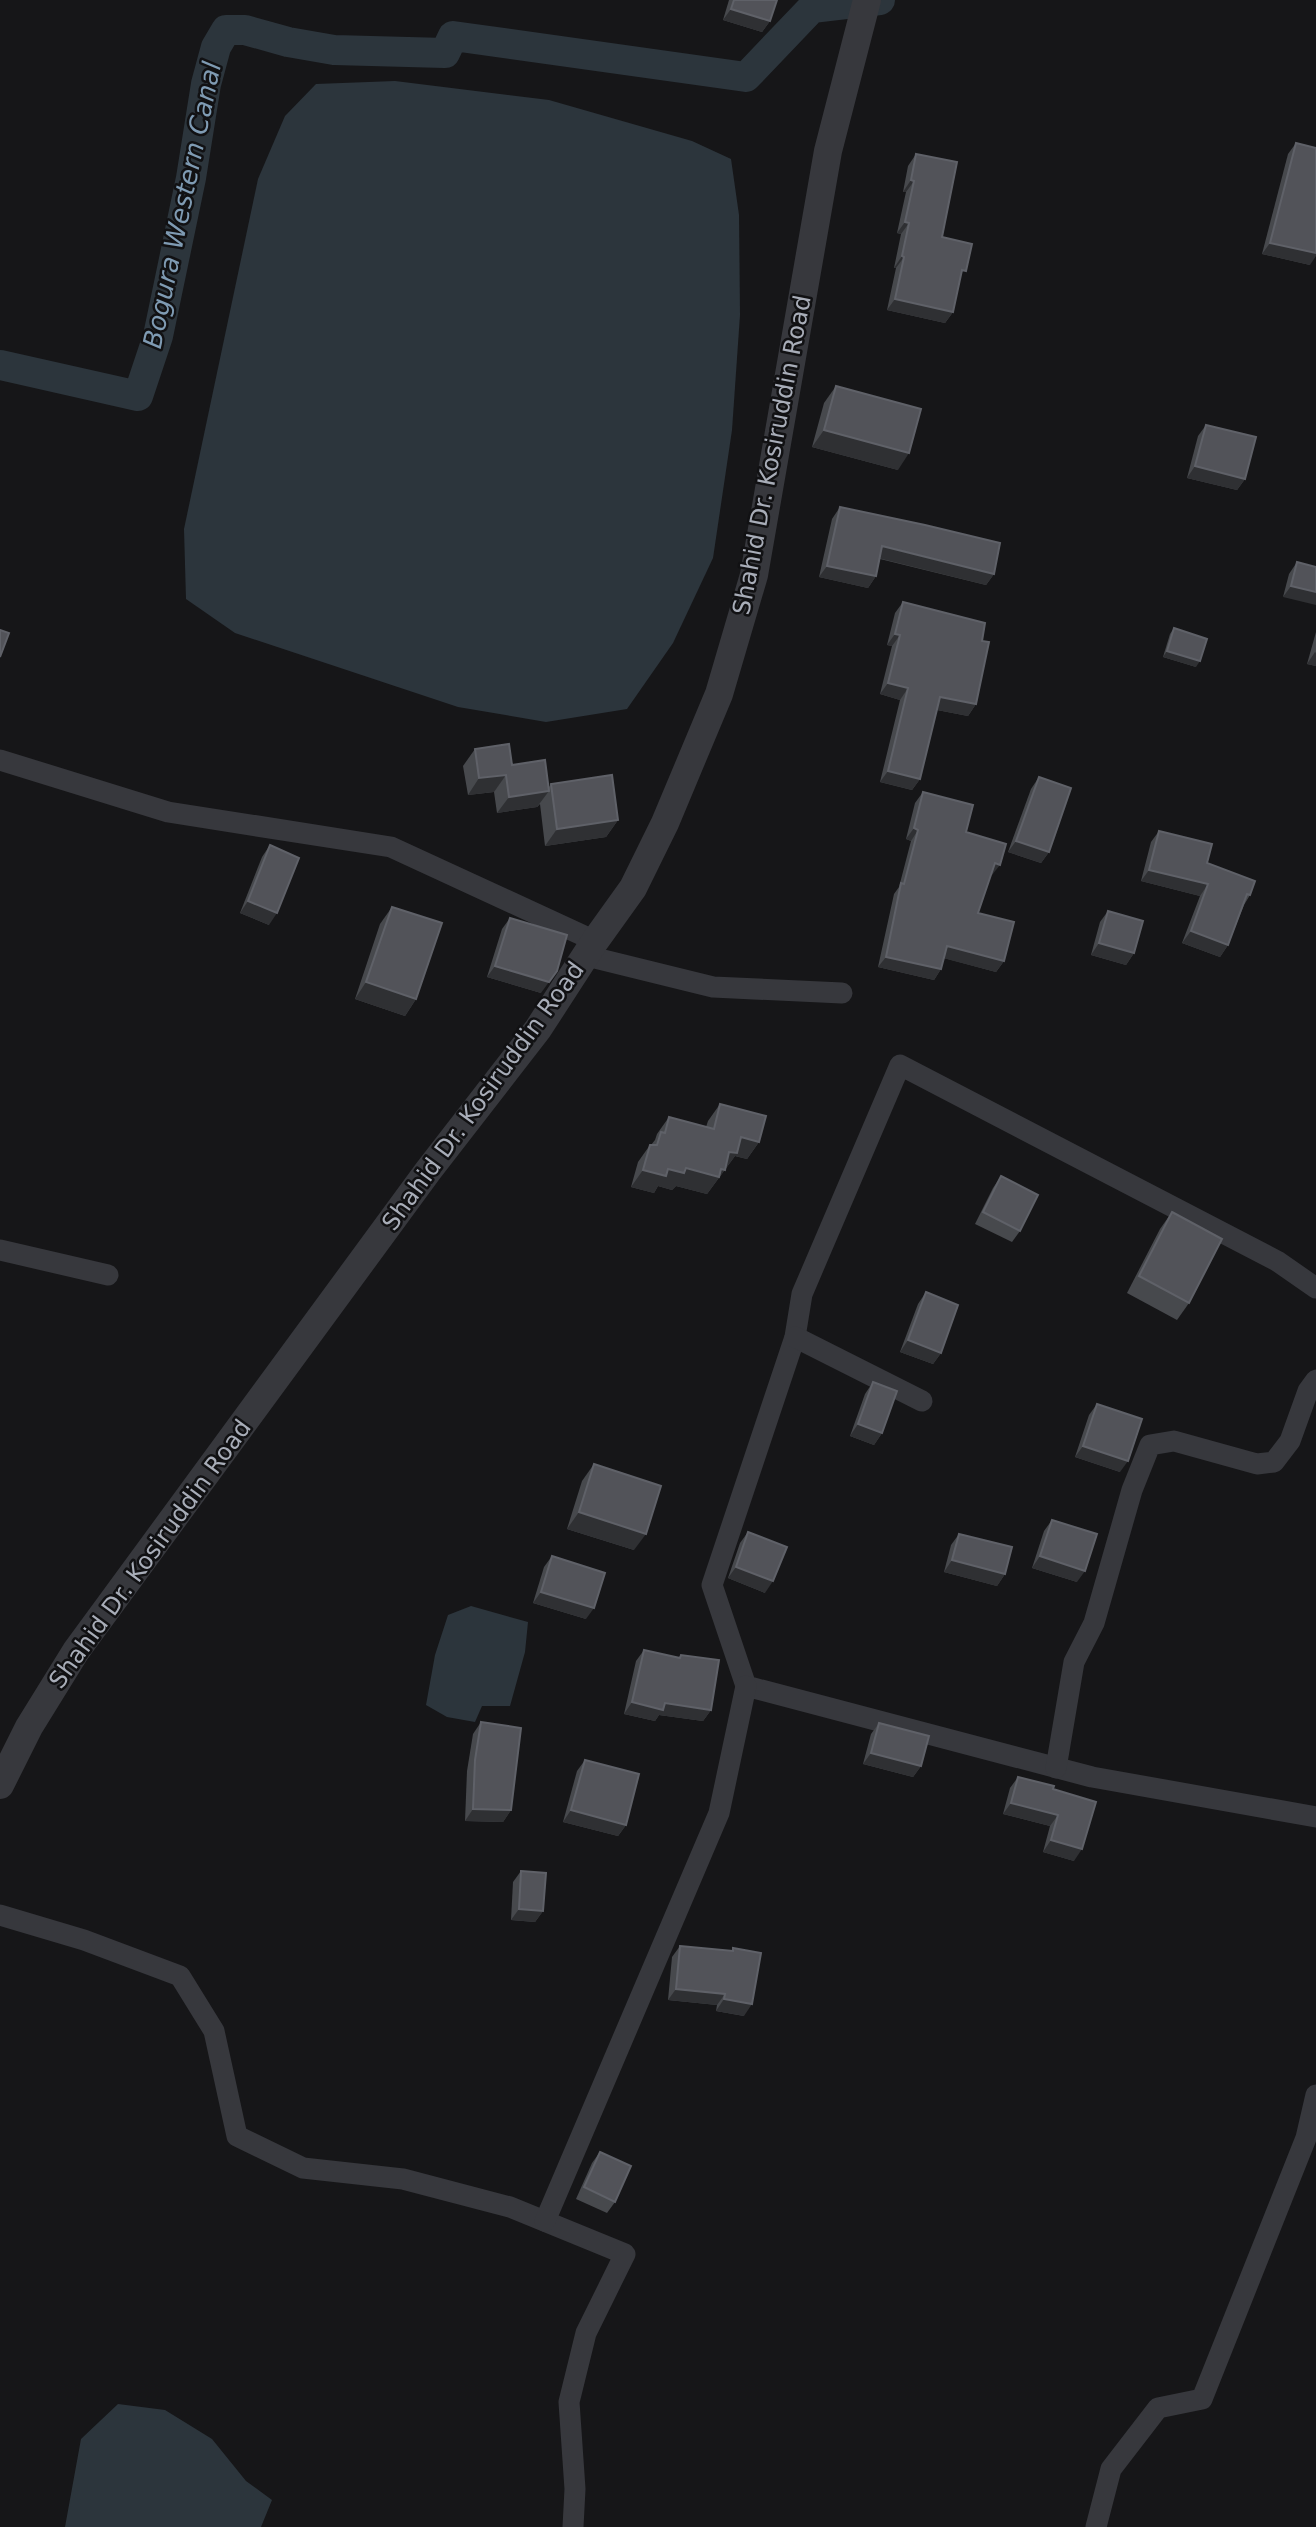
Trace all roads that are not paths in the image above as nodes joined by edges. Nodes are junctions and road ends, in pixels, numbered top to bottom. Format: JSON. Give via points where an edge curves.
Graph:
{"nodes":[{"id":1,"x":867,"y":0,"type":"edge"},
{"id":2,"x":0,"y":760,"type":"edge"},
{"id":3,"x":591,"y":949,"type":"junction"},
{"id":4,"x":842,"y":993,"type":"dead end"},
{"id":5,"x":0,"y":1250,"type":"edge"},
{"id":6,"x":108,"y":1275,"type":"dead end"},
{"id":7,"x":1316,"y":1288,"type":"edge"},
{"id":8,"x":795,"y":1337,"type":"junction"},
{"id":9,"x":1316,"y":1380,"type":"edge"},
{"id":10,"x":922,"y":1401,"type":"dead end"},
{"id":11,"x":746,"y":1686,"type":"junction"},
{"id":12,"x":1056,"y":1768,"type":"junction"},
{"id":13,"x":0,"y":1785,"type":"edge"},
{"id":14,"x":1316,"y":1817,"type":"edge"},
{"id":15,"x":0,"y":1915,"type":"edge"},
{"id":16,"x":1316,"y":2095,"type":"edge"},
{"id":17,"x":545,"y":2221,"type":"junction"},
{"id":18,"x":573,"y":2527,"type":"edge"},
{"id":19,"x":1096,"y":2527,"type":"edge"}],
"edges":[{"from":1,"to":3,"type":"street","name":"Shahid Dr. Kosiruddin Road","via":[[828,151],[754,575],[719,694],[665,823],[633,888]]},
{"from":2,"to":3,"type":"street","via":[[168,812],[391,847]]},
{"from":3,"to":4,"type":"street","via":[[713,987]]},
{"from":3,"to":13,"type":"street","name":"Shahid Dr. Kosiruddin Road","via":[[538,1029],[428,1171],[76,1651]]},
{"from":5,"to":6,"type":"street"},
{"from":7,"to":8,"type":"street","via":[[1265,1255],[900,1065],[802,1294]]},
{"from":8,"to":10,"type":"street"},
{"from":8,"to":11,"type":"street","via":[[712,1585]]},
{"from":9,"to":12,"type":"street","via":[[1290,1441],[1275,1462],[1257,1464],[1174,1441],[1150,1445],[1132,1490],[1094,1623],[1074,1662]]},
{"from":11,"to":12,"type":"street"},
{"from":11,"to":17,"type":"street","via":[[719,1813]]},
{"from":12,"to":14,"type":"street"},
{"from":15,"to":17,"type":"street","via":[[180,1976],[214,2031],[237,2136],[303,2168],[403,2179]]},
{"from":16,"to":19,"type":"street","via":[[1307,2138],[1202,2399],[1158,2408],[1111,2469]]},
{"from":17,"to":18,"type":"street","via":[[625,2254],[586,2333],[569,2402]]}]}
